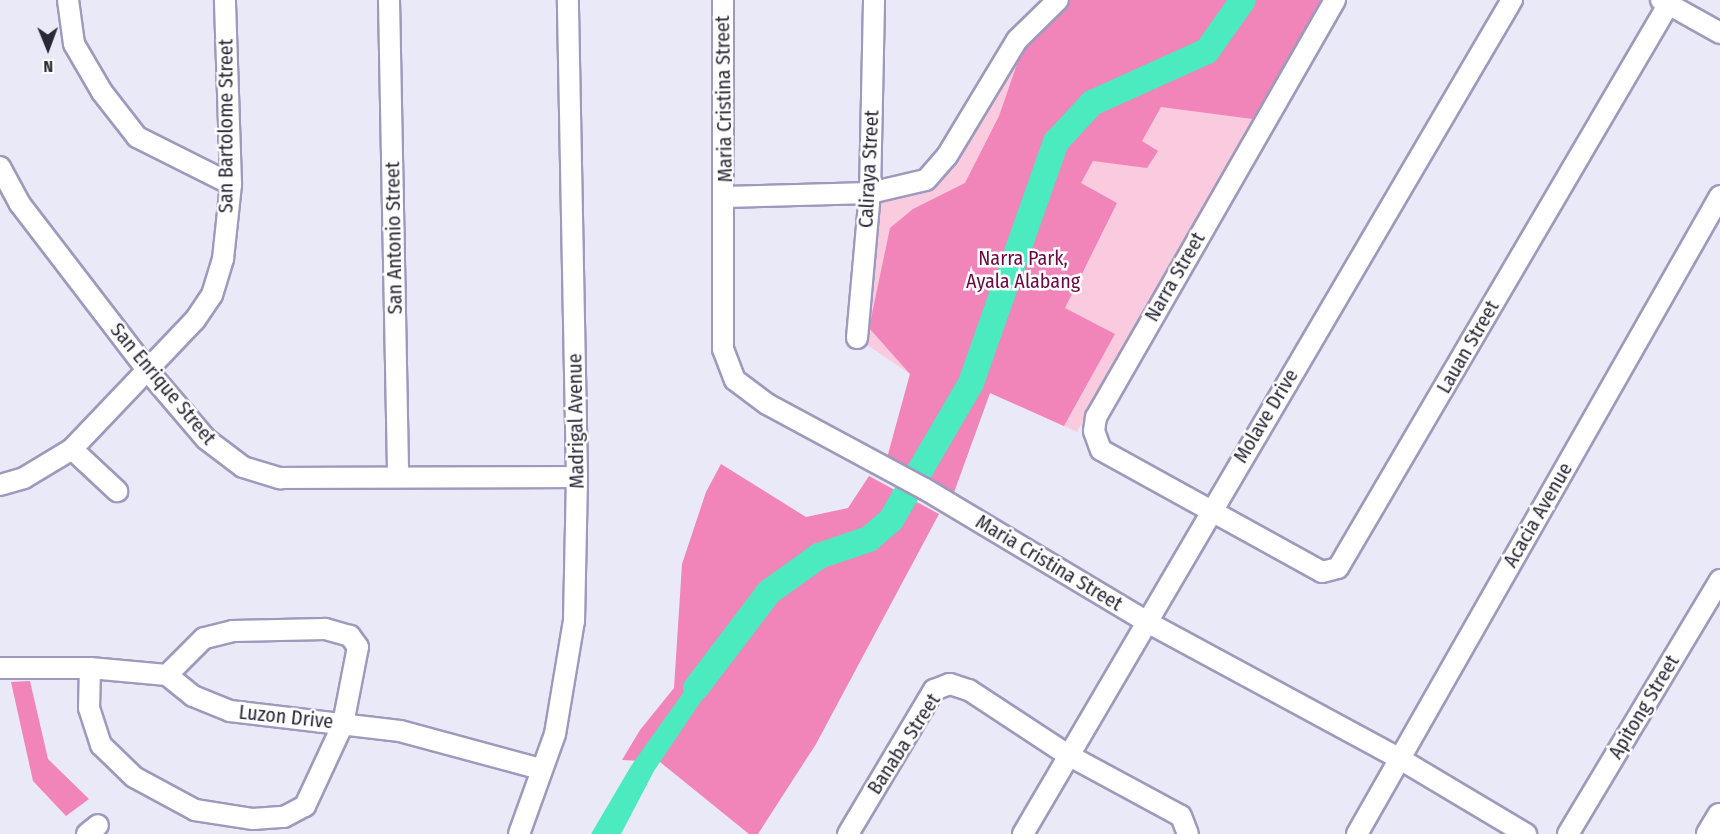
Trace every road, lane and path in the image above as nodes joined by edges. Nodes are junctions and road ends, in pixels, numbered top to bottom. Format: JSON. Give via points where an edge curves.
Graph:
{"nodes":[{"id":1,"x":68,"y":0,"type":"edge"},
{"id":2,"x":225,"y":0,"type":"edge"},
{"id":3,"x":389,"y":0,"type":"edge"},
{"id":4,"x":568,"y":0,"type":"edge"},
{"id":5,"x":723,"y":0,"type":"edge"},
{"id":6,"x":874,"y":0,"type":"edge"},
{"id":7,"x":1058,"y":0,"type":"edge"},
{"id":8,"x":1335,"y":0,"type":"edge"},
{"id":9,"x":1512,"y":0,"type":"edge"},
{"id":10,"x":1667,"y":1,"type":"edge"},
{"id":11,"x":1039,"y":7,"type":"edge"},
{"id":12,"x":1720,"y":33,"type":"edge"},
{"id":13,"x":0,"y":167,"type":"edge"},
{"id":14,"x":231,"y":183,"type":"junction"},
{"id":15,"x":870,"y":193,"type":"junction"},
{"id":16,"x":1720,"y":196,"type":"edge"},
{"id":17,"x":725,"y":197,"type":"junction"},
{"id":18,"x":857,"y":338,"type":"dead end"},
{"id":19,"x":148,"y":371,"type":"junction"},
{"id":20,"x":72,"y":449,"type":"junction"},
{"id":21,"x":398,"y":476,"type":"junction"},
{"id":22,"x":577,"y":477,"type":"junction"},
{"id":23,"x":0,"y":485,"type":"edge"},
{"id":24,"x":117,"y":491,"type":"dead end"},
{"id":25,"x":1210,"y":509,"type":"junction"},
{"id":26,"x":1720,"y":580,"type":"edge"},
{"id":27,"x":1147,"y":622,"type":"junction"},
{"id":28,"x":0,"y":668,"type":"edge"},
{"id":29,"x":90,"y":668,"type":"junction"},
{"id":30,"x":167,"y":675,"type":"junction"},
{"id":31,"x":342,"y":724,"type":"junction"},
{"id":32,"x":1068,"y":755,"type":"junction"},
{"id":33,"x":1400,"y":759,"type":"junction"},
{"id":34,"x":541,"y":769,"type":"junction"},
{"id":35,"x":1720,"y":816,"type":"edge"},
{"id":36,"x":519,"y":834,"type":"edge"},
{"id":37,"x":848,"y":834,"type":"edge"},
{"id":38,"x":1023,"y":834,"type":"edge"},
{"id":39,"x":1188,"y":834,"type":"edge"},
{"id":40,"x":1357,"y":834,"type":"edge"},
{"id":41,"x":1526,"y":834,"type":"edge"},
{"id":42,"x":1568,"y":834,"type":"edge"},
{"id":43,"x":1709,"y":834,"type":"edge"}],
"edges":[{"from":1,"to":14,"type":"street","via":[[74,44],[102,92],[137,137]]},
{"from":2,"to":14,"type":"street","name":"San Bartolome Street"},
{"from":3,"to":21,"type":"street","name":"San Antonio Street"},
{"from":4,"to":22,"type":"street","name":"Madrigal Avenue"},
{"from":5,"to":17,"type":"street","name":"Maria Cristina Street"},
{"from":6,"to":15,"type":"street","name":"Caliraya Street"},
{"from":7,"to":11,"type":"street","name":"Maria Cristina Street"},
{"from":8,"to":25,"type":"street","name":"Narra Street","via":[[1096,417],[1094,431],[1101,450]]},
{"from":9,"to":25,"type":"street","name":"Molave Drive"},
{"from":10,"to":12,"type":"street"},
{"from":10,"to":25,"type":"street","name":"Lauan Street","via":[[1338,568],[1322,572]]},
{"from":11,"to":15,"type":"street","name":"Maria Cristina Street","via":[[947,156],[926,180]]},
{"from":13,"to":19,"type":"street","name":"San Enrique Street","via":[[20,204]]},
{"from":14,"to":19,"type":"street","name":"San Bartolome Street","via":[[223,259],[212,295],[195,320]]},
{"from":15,"to":17,"type":"street","name":"Maria Cristina Street"},
{"from":15,"to":18,"type":"street","name":"Caliraya Street"},
{"from":16,"to":33,"type":"street","name":"Acacia Avenue"},
{"from":17,"to":27,"type":"street","name":"Maria Cristina Street","via":[[723,350],[735,380],[767,404],[925,489]]},
{"from":19,"to":20,"type":"street","name":"San Bartolome Street"},
{"from":19,"to":21,"type":"street","name":"San Enrique Street","via":[[206,439],[243,467],[280,478]]},
{"from":20,"to":23,"type":"street","name":"San Bartolome Street","via":[[24,478]]},
{"from":20,"to":24,"type":"street"},
{"from":21,"to":22,"type":"street","name":"San Enrique Street"},
{"from":22,"to":34,"type":"street","name":"Madrigal Avenue","via":[[574,621],[563,701]]},
{"from":25,"to":27,"type":"street","name":"Molave Drive"},
{"from":26,"to":42,"type":"street","name":"Apitong Street"},
{"from":27,"to":32,"type":"street","name":"Molave Drive"},
{"from":27,"to":33,"type":"street","name":"Maria Cristina Street"},
{"from":28,"to":29,"type":"street"},
{"from":29,"to":30,"type":"street"},
{"from":29,"to":31,"type":"street","via":[[89,708],[101,745],[134,777],[195,810],[253,819],[284,817],[304,806]]},
{"from":30,"to":31,"type":"street","name":"Luzon Drive","via":[[193,696],[230,711]]},
{"from":30,"to":31,"type":"street","via":[[204,638],[232,631],[325,629],[350,636],[358,647],[357,669]]},
{"from":31,"to":34,"type":"street","name":"Luzon Drive","via":[[400,731]]},
{"from":32,"to":37,"type":"street","name":"Banaba Street","via":[[969,690],[950,684],[934,690]]},
{"from":32,"to":38,"type":"street","name":"Molave Drive"},
{"from":32,"to":39,"type":"street","name":"Banaba Street","via":[[1181,816]]},
{"from":33,"to":40,"type":"street","name":"Acacia Avenue"},
{"from":33,"to":41,"type":"street","name":"Maria Cristina Street"},
{"from":34,"to":36,"type":"street","name":"Madrigal Avenue"},
{"from":35,"to":43,"type":"main road"}]}
